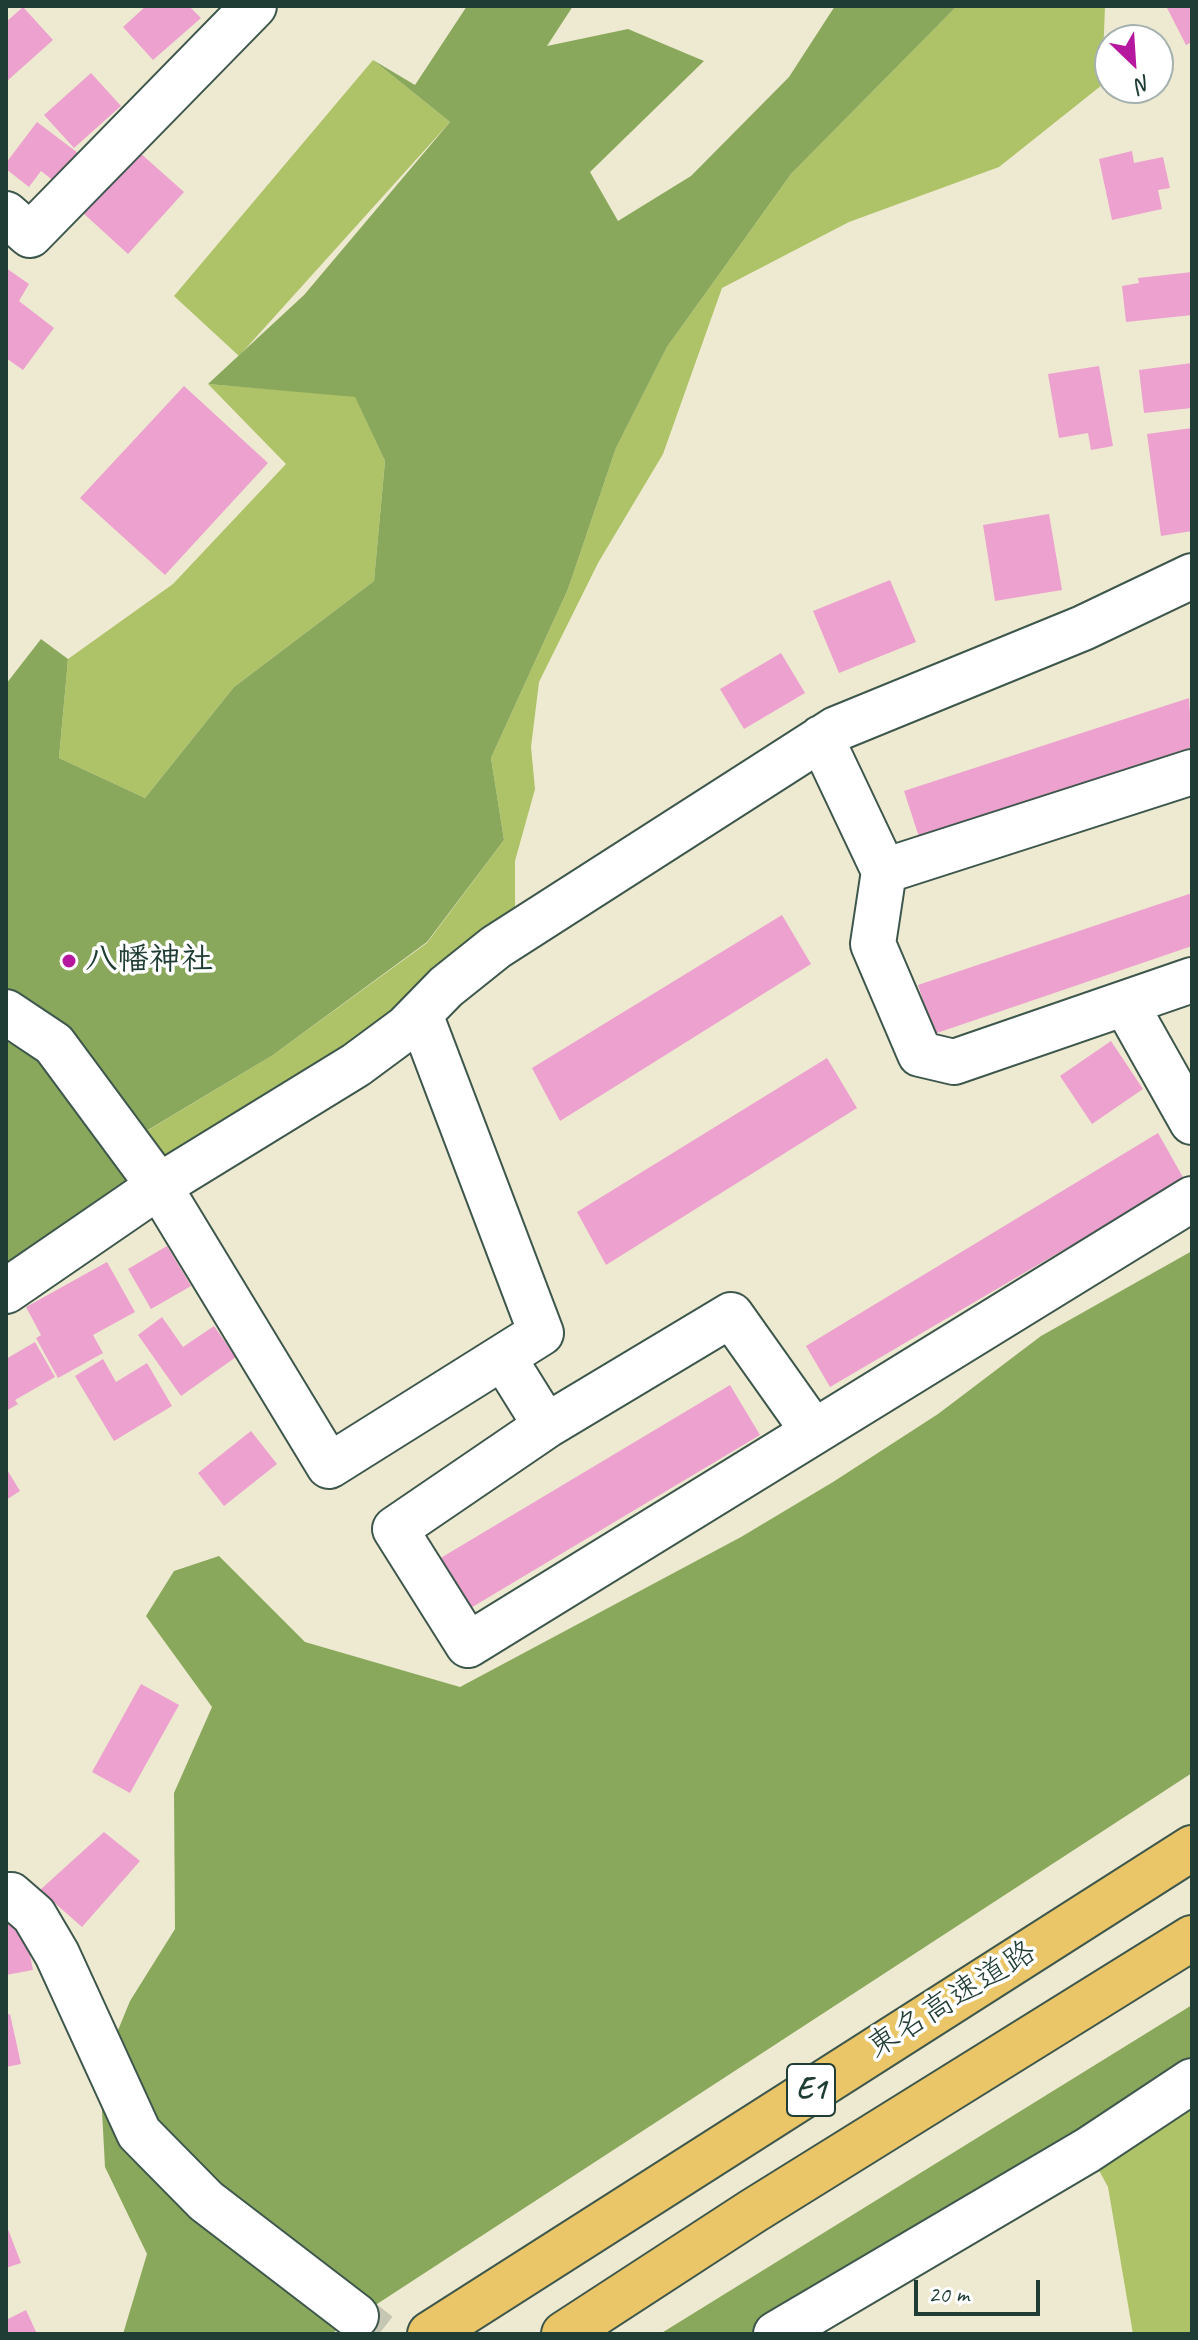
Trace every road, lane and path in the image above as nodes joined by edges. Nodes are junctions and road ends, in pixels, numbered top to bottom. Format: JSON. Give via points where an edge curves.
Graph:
{"nodes":[{"id":1,"x":254,"y":6,"type":"edge"},
{"id":2,"x":6,"y":214,"type":"edge"},
{"id":3,"x":1192,"y":576,"type":"edge"},
{"id":4,"x":821,"y":738,"type":"junction"},
{"id":5,"x":1192,"y":772,"type":"edge"},
{"id":6,"x":884,"y":871,"type":"junction"},
{"id":7,"x":1192,"y":980,"type":"edge"},
{"id":8,"x":1125,"y":1003,"type":"junction"},
{"id":9,"x":6,"y":1012,"type":"edge"},
{"id":10,"x":420,"y":1014,"type":"junction"},
{"id":11,"x":1192,"y":1122,"type":"edge"},
{"id":12,"x":159,"y":1186,"type":"junction"},
{"id":13,"x":1192,"y":1199,"type":"edge"},
{"id":14,"x":6,"y":1291,"type":"edge"},
{"id":15,"x":503,"y":1357,"type":"junction"},
{"id":16,"x":546,"y":1426,"type":"junction"},
{"id":17,"x":814,"y":1432,"type":"junction"},
{"id":18,"x":1192,"y":1848,"type":"edge"},
{"id":19,"x":6,"y":1895,"type":"edge"},
{"id":20,"x":1192,"y":1938,"type":"edge"},
{"id":21,"x":1192,"y":2081,"type":"edge"},
{"id":22,"x":356,"y":2316,"type":"tunnel mouth"},
{"id":23,"x":430,"y":2334,"type":"edge"},
{"id":24,"x":564,"y":2334,"type":"edge"},
{"id":25,"x":776,"y":2334,"type":"edge"}],
"edges":[{"from":1,"to":2,"type":"street","via":[[30,235]]},
{"from":3,"to":4,"type":"street","via":[[1083,628]]},
{"from":4,"to":6,"type":"street"},
{"from":4,"to":10,"type":"street","via":[[496,947]]},
{"from":5,"to":6,"type":"street"},
{"from":6,"to":8,"type":"street","via":[[873,944],[920,1054],[954,1062]]},
{"from":7,"to":8,"type":"street"},
{"from":8,"to":11,"type":"street"},
{"from":9,"to":12,"type":"street","via":[[54,1044]]},
{"from":10,"to":12,"type":"street","via":[[356,1065]]},
{"from":10,"to":15,"type":"street","via":[[541,1333]]},
{"from":12,"to":14,"type":"street"},
{"from":12,"to":15,"type":"street","via":[[329,1466]]},
{"from":13,"to":17,"type":"street"},
{"from":15,"to":16,"type":"street"},
{"from":16,"to":17,"type":"street","via":[[731,1315]]},
{"from":16,"to":17,"type":"street","via":[[395,1529],[468,1645]]},
{"from":18,"to":23,"type":"highway","name":"東名高速道路","number":"E1"},
{"from":19,"to":22,"type":"street","via":[[34,1915],[57,1954],[139,2133],[206,2201]]},
{"from":20,"to":24,"type":"highway","number":"E1"},
{"from":21,"to":25,"type":"street","via":[[1088,2150]]}]}
